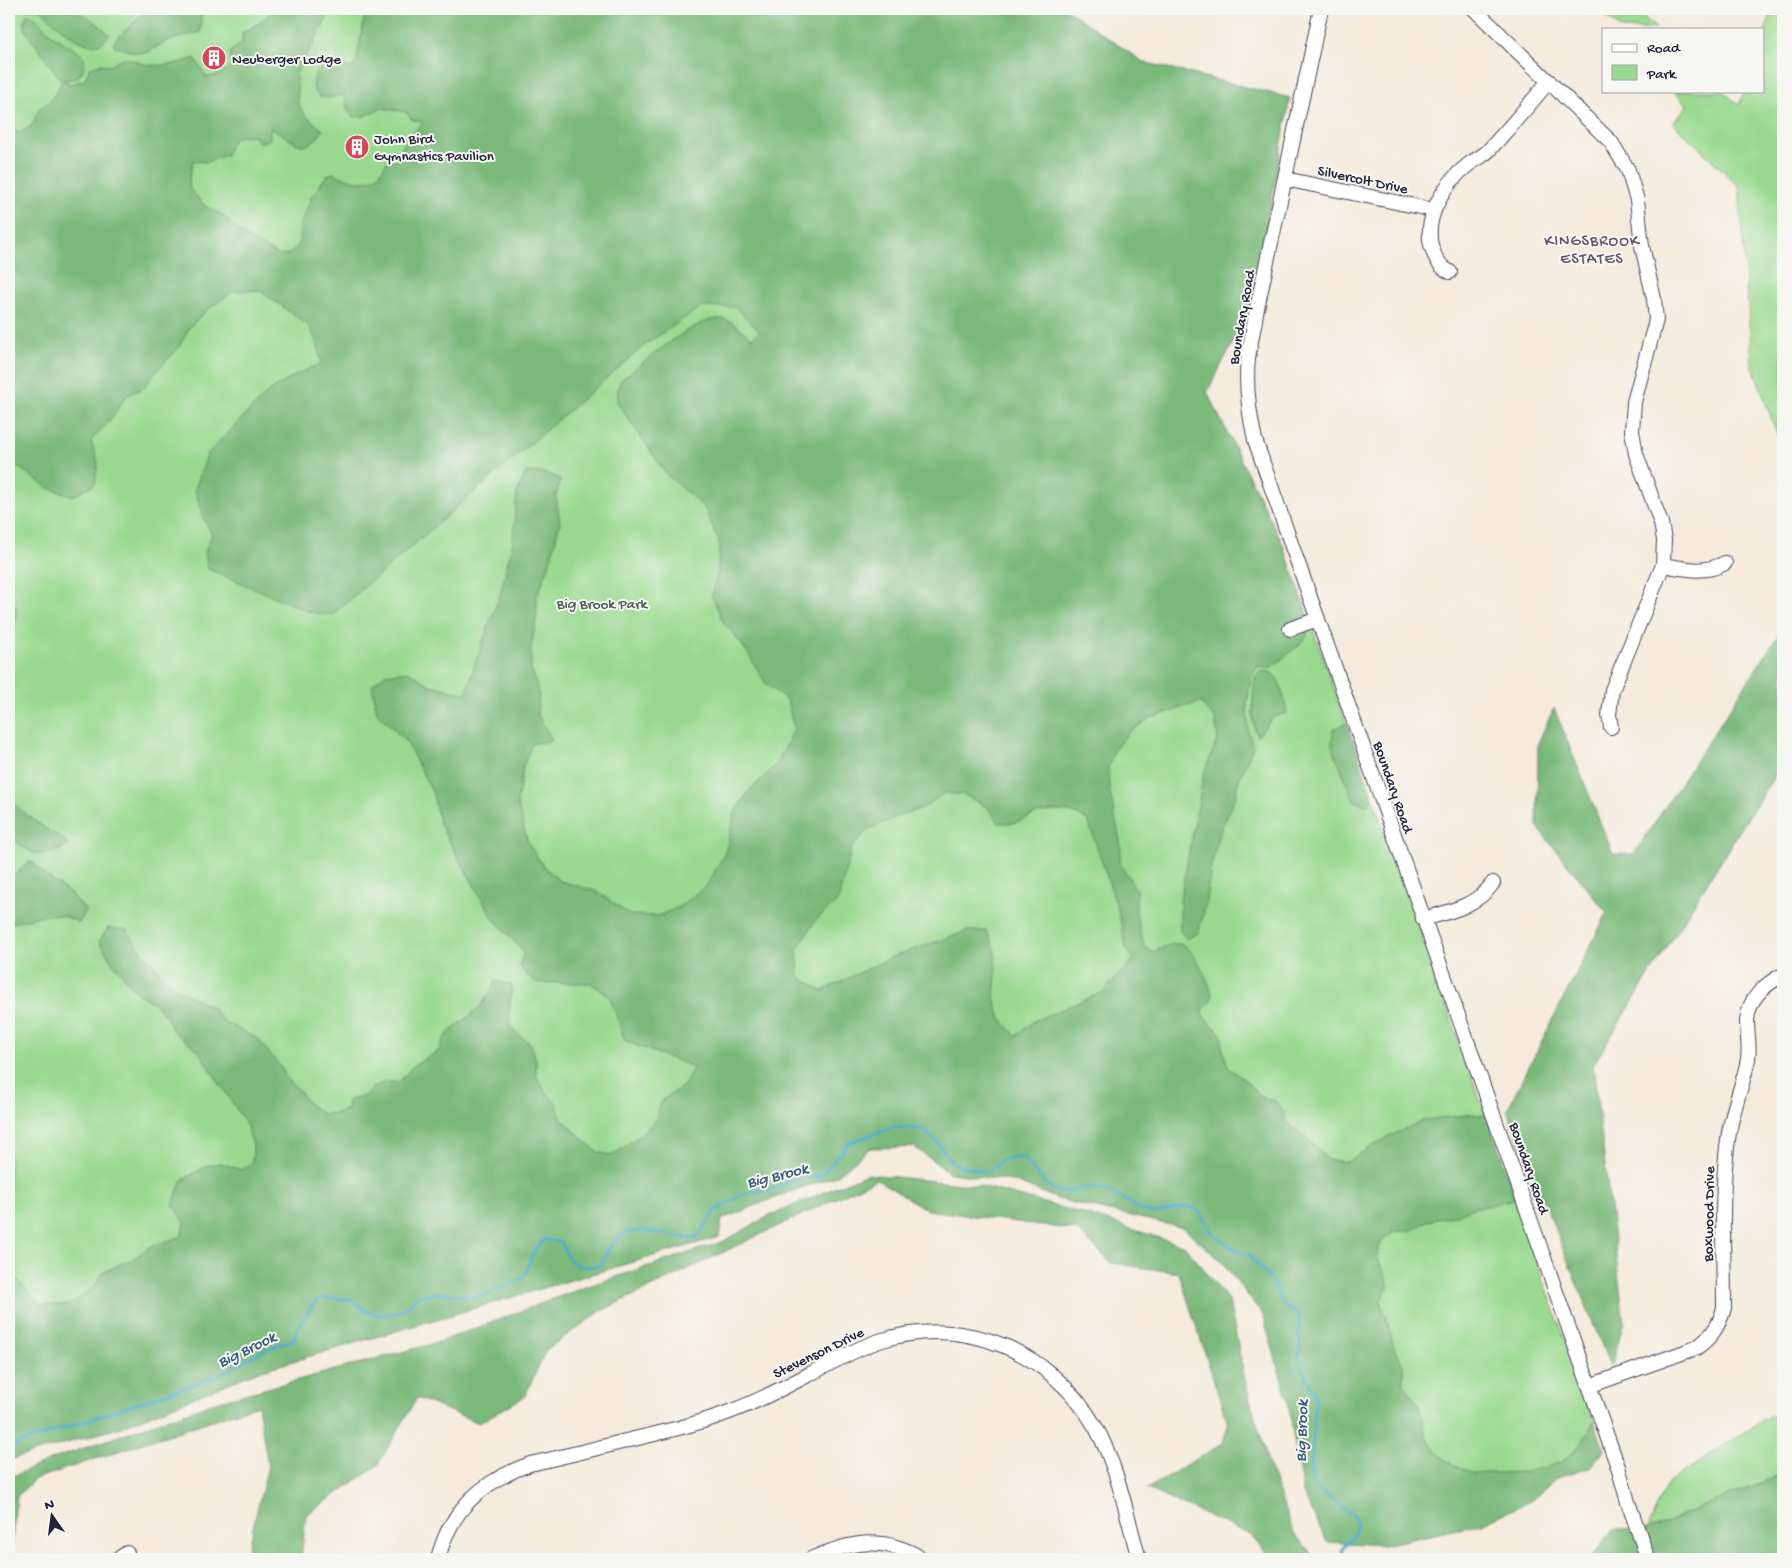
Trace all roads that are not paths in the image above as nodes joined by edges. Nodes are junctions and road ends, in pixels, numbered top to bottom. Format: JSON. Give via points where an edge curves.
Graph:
{"nodes":[{"id":1,"x":1321,"y":9,"type":"edge"},
{"id":2,"x":1474,"y":9,"type":"edge"},
{"id":3,"x":1549,"y":81,"type":"junction"},
{"id":4,"x":1285,"y":179,"type":"junction"},
{"id":5,"x":1434,"y":210,"type":"junction"},
{"id":6,"x":1450,"y":272,"type":"dead end"},
{"id":7,"x":1725,"y":563,"type":"dead end"},
{"id":8,"x":1663,"y":565,"type":"junction"},
{"id":9,"x":1318,"y":619,"type":"junction"},
{"id":10,"x":1290,"y":630,"type":"dead end"},
{"id":11,"x":1611,"y":727,"type":"dead end"},
{"id":12,"x":1493,"y":883,"type":"dead end"},
{"id":13,"x":1423,"y":919,"type":"junction"},
{"id":14,"x":1783,"y":975,"type":"edge"},
{"id":15,"x":1589,"y":1386,"type":"junction"},
{"id":16,"x":438,"y":1559,"type":"edge"},
{"id":17,"x":811,"y":1559,"type":"edge"},
{"id":18,"x":923,"y":1559,"type":"edge"},
{"id":19,"x":1139,"y":1559,"type":"edge"},
{"id":20,"x":1648,"y":1559,"type":"edge"}],
"edges":[{"from":1,"to":4,"type":"street","name":"Boundary Road"},
{"from":2,"to":3,"type":"street"},
{"from":3,"to":5,"type":"street","via":[[1488,151],[1458,174]]},
{"from":3,"to":8,"type":"street","via":[[1611,142],[1628,170],[1638,200],[1642,246],[1656,320],[1634,402],[1632,431],[1636,454],[1661,524]]},
{"from":4,"to":5,"type":"street","name":"Silvercolt Drive"},
{"from":4,"to":9,"type":"street","name":"Boundary Road","via":[[1256,313],[1247,389],[1255,440]]},
{"from":5,"to":6,"type":"street","via":[[1430,240],[1433,252],[1442,267]]},
{"from":7,"to":8,"type":"street","via":[[1716,568],[1696,570]]},
{"from":8,"to":11,"type":"street","via":[[1612,690]]},
{"from":9,"to":10,"type":"street"},
{"from":9,"to":13,"type":"street","name":"Boundary Road"},
{"from":12,"to":13,"type":"street","via":[[1473,902]]},
{"from":13,"to":15,"type":"street","name":"Boundary Road"},
{"from":14,"to":15,"type":"street","name":"Boxwood Drive","via":[[1760,991],[1748,1017],[1748,1059],[1733,1111],[1726,1155],[1724,1308],[1721,1319],[1709,1338],[1696,1348]]},
{"from":15,"to":20,"type":"street","name":"Boundary Road"},
{"from":16,"to":19,"type":"street","name":"Stevenson Drive","via":[[458,1514],[473,1496],[509,1472],[530,1464],[699,1423],[775,1392],[860,1348],[904,1335],[944,1332],[985,1338],[1022,1354],[1072,1393],[1097,1430],[1112,1464]]},
{"from":17,"to":18,"type":"street","via":[[845,1546],[869,1543],[898,1547]]}]}
